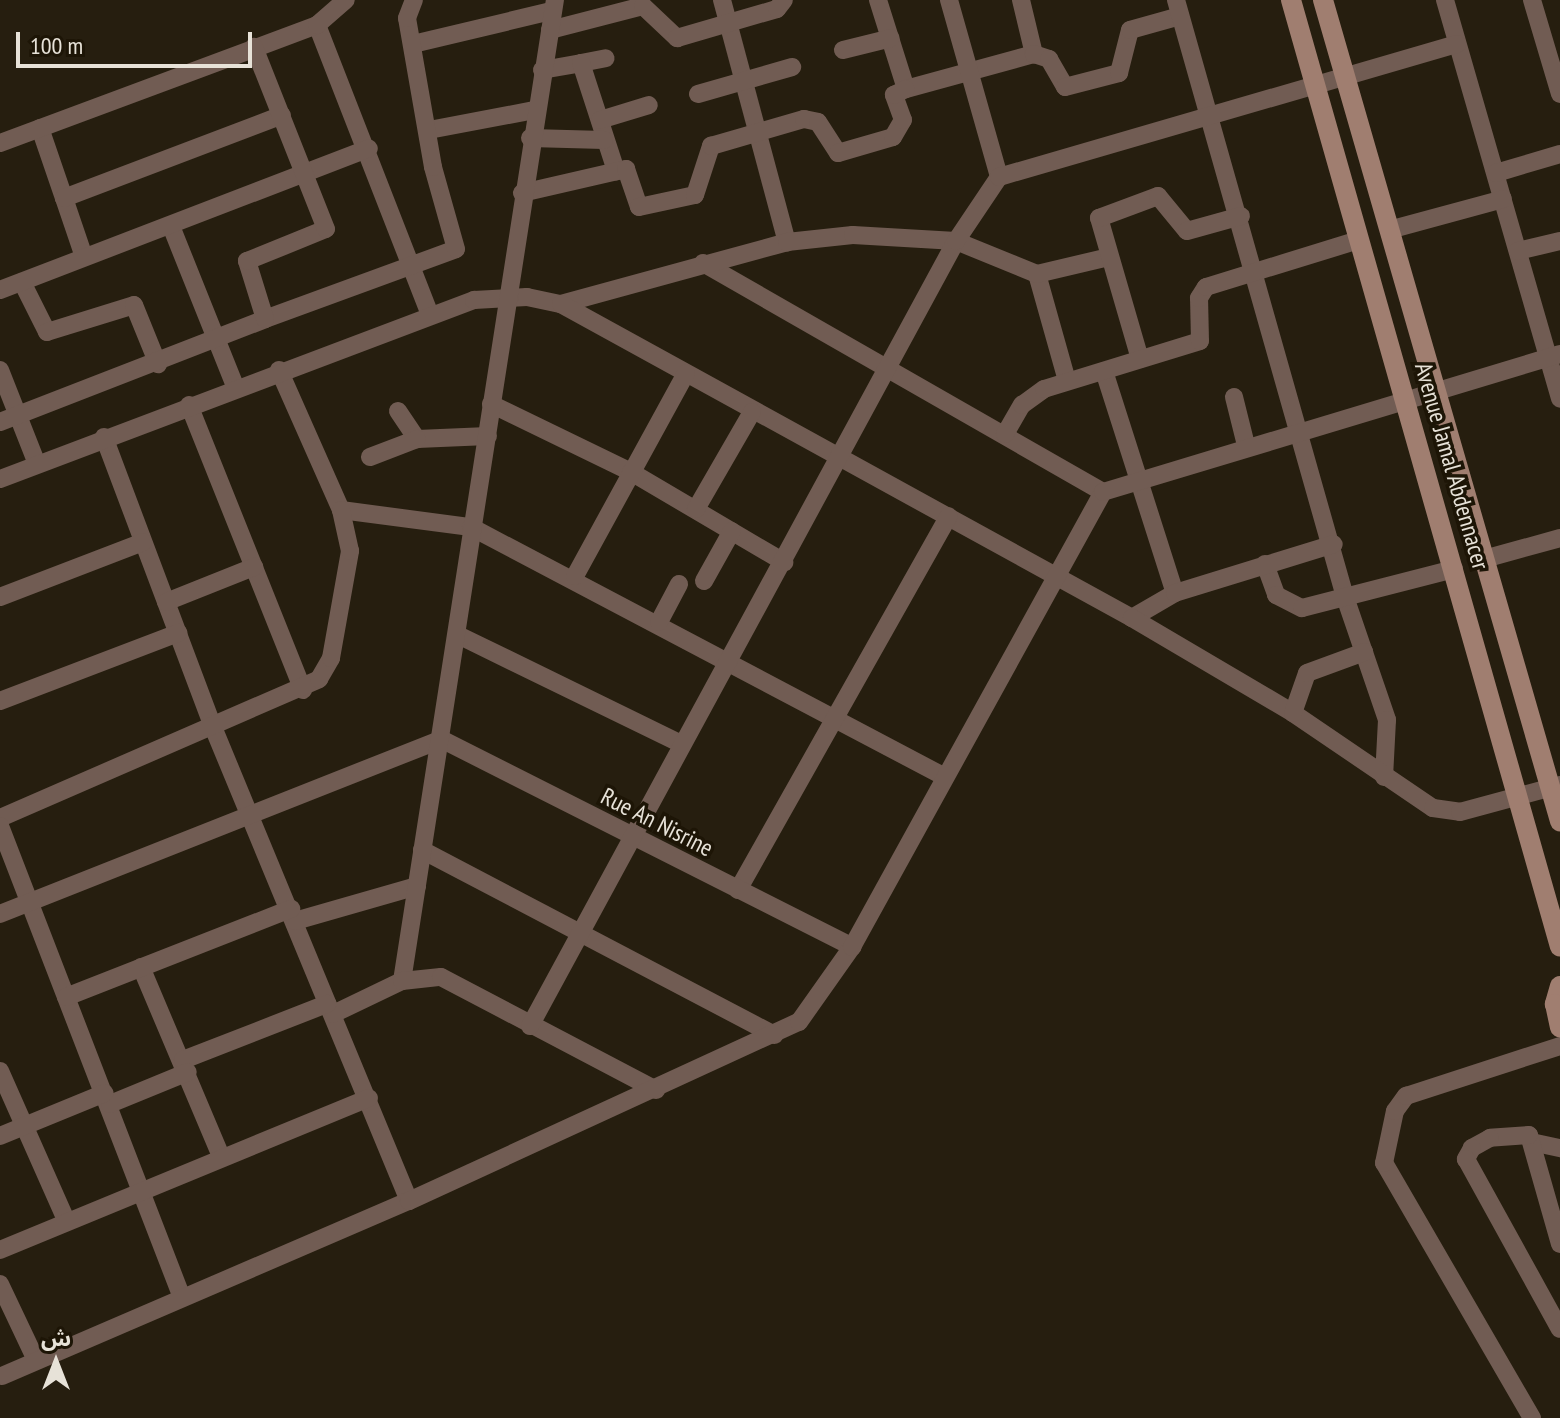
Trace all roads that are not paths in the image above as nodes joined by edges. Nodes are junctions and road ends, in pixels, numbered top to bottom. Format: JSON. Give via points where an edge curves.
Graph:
{"nodes":[{"id":1,"x":346,"y":0,"type":"edge"},
{"id":2,"x":414,"y":0,"type":"edge"},
{"id":3,"x":722,"y":0,"type":"edge"},
{"id":4,"x":784,"y":0,"type":"edge"},
{"id":5,"x":878,"y":0,"type":"edge"},
{"id":6,"x":949,"y":0,"type":"edge"},
{"id":7,"x":1021,"y":0,"type":"edge"},
{"id":8,"x":1291,"y":0,"type":"edge"},
{"id":9,"x":1323,"y":0,"type":"edge"},
{"id":10,"x":1445,"y":0,"type":"edge"},
{"id":11,"x":1532,"y":0,"type":"edge"},
{"id":12,"x":554,"y":6,"type":"edge"},
{"id":13,"x":1178,"y":8,"type":"edge"},
{"id":14,"x":729,"y":22,"type":"junction"},
{"id":15,"x":317,"y":25,"type":"junction"},
{"id":16,"x":550,"y":30,"type":"junction"},
{"id":17,"x":891,"y":38,"type":"junction"},
{"id":18,"x":413,"y":44,"type":"junction"},
{"id":19,"x":1457,"y":44,"type":"junction"},
{"id":20,"x":254,"y":47,"type":"junction"},
{"id":21,"x":843,"y":50,"type":"dead end"},
{"id":22,"x":1034,"y":54,"type":"junction"},
{"id":23,"x":606,"y":58,"type":"dead end"},
{"id":24,"x":581,"y":63,"type":"junction"},
{"id":25,"x":792,"y":67,"type":"dead end"},
{"id":26,"x":542,"y":70,"type":"junction"},
{"id":27,"x":971,"y":70,"type":"junction"},
{"id":28,"x":1344,"y":75,"type":"junction"},
{"id":29,"x":746,"y":80,"type":"junction"},
{"id":30,"x":1314,"y":85,"type":"junction"},
{"id":31,"x":906,"y":89,"type":"junction"},
{"id":32,"x":698,"y":94,"type":"dead end"},
{"id":33,"x":1560,"y":94,"type":"edge"},
{"id":34,"x":649,"y":105,"type":"dead end"},
{"id":35,"x":535,"y":110,"type":"junction"},
{"id":36,"x":282,"y":115,"type":"junction"},
{"id":37,"x":1209,"y":116,"type":"junction"},
{"id":38,"x":600,"y":120,"type":"junction"},
{"id":39,"x":40,"y":128,"type":"junction"},
{"id":40,"x":429,"y":130,"type":"junction"},
{"id":41,"x":761,"y":132,"type":"junction"},
{"id":42,"x":530,"y":138,"type":"junction"},
{"id":43,"x":604,"y":140,"type":"junction"},
{"id":44,"x":0,"y":143,"type":"edge"},
{"id":45,"x":369,"y":148,"type":"junction"},
{"id":46,"x":1560,"y":154,"type":"edge"},
{"id":47,"x":616,"y":171,"type":"junction"},
{"id":48,"x":307,"y":173,"type":"junction"},
{"id":49,"x":1496,"y":173,"type":"junction"},
{"id":50,"x":999,"y":177,"type":"junction"},
{"id":51,"x":522,"y":193,"type":"junction"},
{"id":52,"x":64,"y":198,"type":"junction"},
{"id":53,"x":1503,"y":199,"type":"junction"},
{"id":54,"x":1241,"y":216,"type":"junction"},
{"id":55,"x":171,"y":226,"type":"junction"},
{"id":56,"x":1389,"y":230,"type":"junction"},
{"id":57,"x":1359,"y":240,"type":"junction"},
{"id":58,"x":956,"y":241,"type":"junction"},
{"id":59,"x":1560,"y":241,"type":"edge"},
{"id":60,"x":787,"y":242,"type":"junction"},
{"id":61,"x":1518,"y":251,"type":"junction"},
{"id":62,"x":84,"y":257,"type":"junction"},
{"id":63,"x":1109,"y":257,"type":"junction"},
{"id":64,"x":411,"y":263,"type":"junction"},
{"id":65,"x":703,"y":263,"type":"junction"},
{"id":66,"x":1256,"y":270,"type":"junction"},
{"id":67,"x":1037,"y":274,"type":"junction"},
{"id":68,"x":22,"y":282,"type":"junction"},
{"id":69,"x":0,"y":290,"type":"edge"},
{"id":70,"x":509,"y":294,"type":"junction"},
{"id":71,"x":561,"y":304,"type":"junction"},
{"id":72,"x":430,"y":315,"type":"junction"},
{"id":73,"x":265,"y":319,"type":"junction"},
{"id":74,"x":216,"y":341,"type":"junction"},
{"id":75,"x":1554,"y":356,"type":"edge"},
{"id":76,"x":1140,"y":359,"type":"junction"},
{"id":77,"x":158,"y":364,"type":"junction"},
{"id":78,"x":887,"y":368,"type":"junction"},
{"id":79,"x":0,"y":370,"type":"edge"},
{"id":80,"x":279,"y":370,"type":"junction"},
{"id":81,"x":1104,"y":371,"type":"junction"},
{"id":82,"x":686,"y":373,"type":"junction"},
{"id":83,"x":1067,"y":381,"type":"junction"},
{"id":84,"x":235,"y":386,"type":"junction"},
{"id":85,"x":1436,"y":391,"type":"junction"},
{"id":86,"x":1234,"y":397,"type":"dead end"},
{"id":87,"x":1406,"y":399,"type":"junction"},
{"id":88,"x":1560,"y":399,"type":"edge"},
{"id":89,"x":491,"y":404,"type":"junction"},
{"id":90,"x":189,"y":405,"type":"junction"},
{"id":91,"x":398,"y":411,"type":"dead end"},
{"id":92,"x":752,"y":412,"type":"junction"},
{"id":93,"x":18,"y":415,"type":"junction"},
{"id":94,"x":0,"y":422,"type":"edge"},
{"id":95,"x":1301,"y":428,"type":"junction"},
{"id":96,"x":1005,"y":434,"type":"junction"},
{"id":97,"x":488,"y":436,"type":"junction"},
{"id":98,"x":104,"y":437,"type":"junction"},
{"id":99,"x":417,"y":439,"type":"junction"},
{"id":100,"x":1246,"y":445,"type":"junction"},
{"id":101,"x":370,"y":457,"type":"dead end"},
{"id":102,"x":838,"y":458,"type":"junction"},
{"id":103,"x":37,"y":464,"type":"junction"},
{"id":104,"x":631,"y":472,"type":"junction"},
{"id":105,"x":0,"y":479,"type":"edge"},
{"id":106,"x":1135,"y":479,"type":"junction"},
{"id":107,"x":1103,"y":492,"type":"junction"},
{"id":108,"x":696,"y":509,"type":"junction"},
{"id":109,"x":341,"y":510,"type":"junction"},
{"id":110,"x":949,"y":516,"type":"junction"},
{"id":111,"x":471,"y":527,"type":"junction"},
{"id":112,"x":732,"y":531,"type":"junction"},
{"id":113,"x":1560,"y":538,"type":"edge"},
{"id":114,"x":143,"y":542,"type":"junction"},
{"id":115,"x":1334,"y":544,"type":"junction"},
{"id":116,"x":1484,"y":559,"type":"junction"},
{"id":117,"x":784,"y":562,"type":"junction"},
{"id":118,"x":1265,"y":564,"type":"junction"},
{"id":119,"x":254,"y":567,"type":"junction"},
{"id":120,"x":1454,"y":569,"type":"junction"},
{"id":121,"x":575,"y":576,"type":"junction"},
{"id":122,"x":1056,"y":577,"type":"junction"},
{"id":123,"x":704,"y":581,"type":"dead end"},
{"id":124,"x":679,"y":584,"type":"dead end"},
{"id":125,"x":1175,"y":593,"type":"junction"},
{"id":126,"x":0,"y":597,"type":"edge"},
{"id":127,"x":1345,"y":597,"type":"junction"},
{"id":128,"x":166,"y":602,"type":"junction"},
{"id":129,"x":1132,"y":618,"type":"junction"},
{"id":130,"x":659,"y":622,"type":"junction"},
{"id":131,"x":178,"y":633,"type":"junction"},
{"id":132,"x":458,"y":635,"type":"junction"},
{"id":133,"x":1364,"y":652,"type":"junction"},
{"id":134,"x":730,"y":659,"type":"junction"},
{"id":135,"x":303,"y":690,"type":"junction"},
{"id":136,"x":0,"y":701,"type":"edge"},
{"id":137,"x":1293,"y":713,"type":"junction"},
{"id":138,"x":839,"y":717,"type":"junction"},
{"id":139,"x":213,"y":727,"type":"junction"},
{"id":140,"x":441,"y":739,"type":"junction"},
{"id":141,"x":681,"y":744,"type":"junction"},
{"id":142,"x":945,"y":777,"type":"junction"},
{"id":143,"x":1384,"y":777,"type":"junction"},
{"id":144,"x":1555,"y":786,"type":"edge"},
{"id":145,"x":1521,"y":797,"type":"junction"},
{"id":146,"x":251,"y":813,"type":"junction"},
{"id":147,"x":0,"y":818,"type":"edge"},
{"id":148,"x":1560,"y":821,"type":"edge"},
{"id":149,"x":0,"y":826,"type":"edge"},
{"id":150,"x":632,"y":836,"type":"junction"},
{"id":151,"x":4,"y":848,"type":"edge"},
{"id":152,"x":422,"y":850,"type":"junction"},
{"id":153,"x":417,"y":886,"type":"junction"},
{"id":154,"x":738,"y":890,"type":"junction"},
{"id":155,"x":28,"y":903,"type":"junction"},
{"id":156,"x":0,"y":914,"type":"edge"},
{"id":157,"x":293,"y":915,"type":"junction"},
{"id":158,"x":577,"y":935,"type":"junction"},
{"id":159,"x":852,"y":947,"type":"junction"},
{"id":160,"x":1560,"y":947,"type":"edge"},
{"id":161,"x":141,"y":967,"type":"junction"},
{"id":162,"x":402,"y":981,"type":"junction"},
{"id":163,"x":1560,"y":986,"type":"edge"},
{"id":164,"x":66,"y":997,"type":"junction"},
{"id":165,"x":330,"y":1009,"type":"junction"},
{"id":166,"x":530,"y":1026,"type":"junction"},
{"id":167,"x":1560,"y":1027,"type":"edge"},
{"id":168,"x":774,"y":1035,"type":"junction"},
{"id":169,"x":1560,"y":1046,"type":"edge"},
{"id":170,"x":185,"y":1066,"type":"junction"},
{"id":171,"x":0,"y":1071,"type":"edge"},
{"id":172,"x":656,"y":1090,"type":"junction"},
{"id":173,"x":369,"y":1098,"type":"junction"},
{"id":174,"x":108,"y":1099,"type":"junction"},
{"id":175,"x":24,"y":1125,"type":"junction"},
{"id":176,"x":0,"y":1136,"type":"edge"},
{"id":177,"x":1536,"y":1143,"type":"junction"},
{"id":178,"x":1560,"y":1148,"type":"edge"},
{"id":179,"x":221,"y":1156,"type":"junction"},
{"id":180,"x":141,"y":1189,"type":"junction"},
{"id":181,"x":409,"y":1201,"type":"junction"},
{"id":182,"x":67,"y":1222,"type":"junction"},
{"id":183,"x":1560,"y":1244,"type":"edge"},
{"id":184,"x":0,"y":1250,"type":"edge"},
{"id":185,"x":0,"y":1284,"type":"edge"},
{"id":186,"x":181,"y":1295,"type":"junction"},
{"id":187,"x":1560,"y":1329,"type":"edge"},
{"id":188,"x":36,"y":1360,"type":"junction"},
{"id":189,"x":1,"y":1376,"type":"edge"},
{"id":190,"x":1532,"y":1418,"type":"edge"}],
"edges":[{"from":1,"to":15,"type":"street"},
{"from":2,"to":18,"type":"street","via":[[407,18]]},
{"from":3,"to":14,"type":"street"},
{"from":4,"to":14,"type":"street","via":[[777,9]]},
{"from":5,"to":17,"type":"street"},
{"from":6,"to":27,"type":"street"},
{"from":7,"to":22,"type":"street"},
{"from":8,"to":30,"type":"street","name":"Avenue Jamal Abdennacer"},
{"from":9,"to":28,"type":"street","name":"Avenue Jamal Abdennacer"},
{"from":10,"to":19,"type":"street"},
{"from":11,"to":33,"type":"street"},
{"from":12,"to":16,"type":"street"},
{"from":12,"to":18,"type":"street"},
{"from":13,"to":22,"type":"street","via":[[1130,30],[1119,73],[1069,87],[1059,83],[1049,59]]},
{"from":13,"to":37,"type":"street"},
{"from":14,"to":16,"type":"street","via":[[673,38],[656,12],[643,6]]},
{"from":14,"to":29,"type":"street"},
{"from":15,"to":20,"type":"street"},
{"from":15,"to":45,"type":"street"},
{"from":16,"to":26,"type":"street"},
{"from":17,"to":21,"type":"street"},
{"from":17,"to":31,"type":"street"},
{"from":18,"to":40,"type":"street"},
{"from":19,"to":28,"type":"street"},
{"from":19,"to":49,"type":"street"},
{"from":20,"to":36,"type":"street"},
{"from":20,"to":39,"type":"street"},
{"from":22,"to":27,"type":"street"},
{"from":23,"to":24,"type":"street"},
{"from":24,"to":26,"type":"street"},
{"from":24,"to":38,"type":"street"},
{"from":25,"to":29,"type":"street"},
{"from":26,"to":35,"type":"street"},
{"from":27,"to":31,"type":"street"},
{"from":27,"to":50,"type":"street"},
{"from":28,"to":30,"type":"street"},
{"from":28,"to":56,"type":"street","name":"Avenue Jamal Abdennacer"},
{"from":29,"to":32,"type":"street"},
{"from":29,"to":41,"type":"street"},
{"from":30,"to":37,"type":"street"},
{"from":30,"to":57,"type":"street","name":"Avenue Jamal Abdennacer"},
{"from":31,"to":41,"type":"street","via":[[894,95],[903,120],[893,137],[838,153],[814,119]]},
{"from":34,"to":38,"type":"street"},
{"from":35,"to":40,"type":"street"},
{"from":35,"to":42,"type":"street"},
{"from":36,"to":48,"type":"street"},
{"from":36,"to":52,"type":"street"},
{"from":37,"to":50,"type":"street"},
{"from":37,"to":54,"type":"street"},
{"from":38,"to":43,"type":"street"},
{"from":39,"to":44,"type":"street"},
{"from":39,"to":52,"type":"street"},
{"from":40,"to":64,"type":"street","via":[[433,167],[457,244],[452,254]]},
{"from":41,"to":47,"type":"street","via":[[708,149],[695,195],[639,207],[630,171]]},
{"from":41,"to":60,"type":"street"},
{"from":42,"to":43,"type":"street"},
{"from":42,"to":51,"type":"street"},
{"from":43,"to":47,"type":"street"},
{"from":45,"to":48,"type":"street"},
{"from":45,"to":64,"type":"street"},
{"from":46,"to":49,"type":"street"},
{"from":47,"to":51,"type":"street"},
{"from":48,"to":55,"type":"street"},
{"from":48,"to":73,"type":"street","via":[[328,227],[247,261]]},
{"from":49,"to":53,"type":"street"},
{"from":50,"to":58,"type":"street"},
{"from":51,"to":70,"type":"street"},
{"from":52,"to":62,"type":"street"},
{"from":53,"to":56,"type":"street"},
{"from":53,"to":61,"type":"street"},
{"from":54,"to":63,"type":"street","via":[[1187,231],[1158,196],[1106,212],[1098,230]]},
{"from":54,"to":66,"type":"street"},
{"from":55,"to":62,"type":"street"},
{"from":55,"to":74,"type":"street"},
{"from":56,"to":85,"type":"street","name":"Avenue Jamal Abdennacer"},
{"from":57,"to":66,"type":"street"},
{"from":57,"to":87,"type":"street","name":"Avenue Jamal Abdennacer"},
{"from":58,"to":60,"type":"street","via":[[876,234]]},
{"from":58,"to":67,"type":"street"},
{"from":58,"to":78,"type":"street"},
{"from":59,"to":61,"type":"street"},
{"from":60,"to":65,"type":"street"},
{"from":61,"to":75,"type":"street"},
{"from":62,"to":68,"type":"street"},
{"from":63,"to":67,"type":"street"},
{"from":63,"to":76,"type":"street"},
{"from":64,"to":72,"type":"street"},
{"from":64,"to":73,"type":"street"},
{"from":65,"to":71,"type":"street"},
{"from":65,"to":78,"type":"street"},
{"from":66,"to":76,"type":"street","via":[[1202,289],[1200,341]]},
{"from":66,"to":95,"type":"street"},
{"from":67,"to":83,"type":"street"},
{"from":68,"to":69,"type":"street"},
{"from":68,"to":77,"type":"street","via":[[47,332],[134,305]]},
{"from":70,"to":71,"type":"street"},
{"from":70,"to":72,"type":"street"},
{"from":70,"to":89,"type":"street"},
{"from":71,"to":82,"type":"street"},
{"from":72,"to":80,"type":"street"},
{"from":73,"to":74,"type":"street"},
{"from":74,"to":77,"type":"street"},
{"from":74,"to":84,"type":"street"},
{"from":75,"to":85,"type":"street"},
{"from":75,"to":88,"type":"street"},
{"from":76,"to":81,"type":"street"},
{"from":77,"to":93,"type":"street"},
{"from":78,"to":96,"type":"street"},
{"from":78,"to":102,"type":"street"},
{"from":79,"to":93,"type":"street"},
{"from":80,"to":84,"type":"street"},
{"from":80,"to":109,"type":"street"},
{"from":81,"to":83,"type":"street"},
{"from":81,"to":106,"type":"street"},
{"from":82,"to":92,"type":"street"},
{"from":82,"to":104,"type":"street"},
{"from":83,"to":96,"type":"street","via":[[1028,398]]},
{"from":84,"to":90,"type":"street"},
{"from":85,"to":87,"type":"street"},
{"from":85,"to":116,"type":"street","name":"Avenue Jamal Abdennacer"},
{"from":86,"to":100,"type":"street"},
{"from":87,"to":95,"type":"street"},
{"from":87,"to":120,"type":"street","name":"Avenue Jamal Abdennacer"},
{"from":89,"to":97,"type":"street"},
{"from":89,"to":104,"type":"street"},
{"from":90,"to":98,"type":"street"},
{"from":90,"to":119,"type":"street"},
{"from":91,"to":99,"type":"street"},
{"from":92,"to":102,"type":"street"},
{"from":92,"to":108,"type":"street"},
{"from":93,"to":94,"type":"street"},
{"from":93,"to":103,"type":"street"},
{"from":95,"to":100,"type":"street"},
{"from":95,"to":115,"type":"street"},
{"from":96,"to":107,"type":"street"},
{"from":97,"to":99,"type":"street"},
{"from":97,"to":111,"type":"street"},
{"from":98,"to":103,"type":"street"},
{"from":98,"to":114,"type":"street"},
{"from":99,"to":101,"type":"street"},
{"from":100,"to":106,"type":"street"},
{"from":102,"to":110,"type":"street"},
{"from":102,"to":117,"type":"street"},
{"from":103,"to":105,"type":"street"},
{"from":104,"to":108,"type":"street"},
{"from":104,"to":121,"type":"street"},
{"from":106,"to":107,"type":"street"},
{"from":106,"to":125,"type":"street"},
{"from":107,"to":122,"type":"street"},
{"from":108,"to":112,"type":"street"},
{"from":109,"to":111,"type":"street"},
{"from":109,"to":135,"type":"street","via":[[350,551],[331,658],[319,679]]},
{"from":110,"to":122,"type":"street"},
{"from":110,"to":138,"type":"street"},
{"from":111,"to":121,"type":"street"},
{"from":111,"to":132,"type":"street"},
{"from":112,"to":117,"type":"street"},
{"from":112,"to":123,"type":"street"},
{"from":113,"to":116,"type":"street"},
{"from":114,"to":126,"type":"street"},
{"from":114,"to":128,"type":"street"},
{"from":115,"to":118,"type":"street"},
{"from":115,"to":127,"type":"street"},
{"from":116,"to":144,"type":"street","name":"Avenue Jamal Abdennacer"},
{"from":117,"to":134,"type":"street"},
{"from":118,"to":125,"type":"street"},
{"from":118,"to":127,"type":"street","via":[[1276,595],[1299,608]]},
{"from":119,"to":128,"type":"street"},
{"from":119,"to":135,"type":"street"},
{"from":120,"to":127,"type":"street"},
{"from":120,"to":145,"type":"street","name":"Avenue Jamal Abdennacer"},
{"from":121,"to":130,"type":"street"},
{"from":122,"to":129,"type":"street"},
{"from":122,"to":142,"type":"street"},
{"from":124,"to":130,"type":"street"},
{"from":125,"to":129,"type":"street"},
{"from":127,"to":133,"type":"street"},
{"from":128,"to":131,"type":"street"},
{"from":129,"to":137,"type":"street"},
{"from":130,"to":134,"type":"street"},
{"from":131,"to":136,"type":"street"},
{"from":131,"to":139,"type":"street"},
{"from":132,"to":140,"type":"street"},
{"from":132,"to":141,"type":"street"},
{"from":133,"to":137,"type":"street","via":[[1307,673]]},
{"from":133,"to":143,"type":"street","via":[[1390,733]]},
{"from":134,"to":138,"type":"street"},
{"from":134,"to":141,"type":"street"},
{"from":135,"to":139,"type":"street"},
{"from":137,"to":143,"type":"street"},
{"from":138,"to":142,"type":"street"},
{"from":138,"to":154,"type":"street"},
{"from":139,"to":146,"type":"street"},
{"from":139,"to":147,"type":"street"},
{"from":140,"to":146,"type":"street"},
{"from":140,"to":150,"type":"street","name":"Rue An Nisrine"},
{"from":140,"to":152,"type":"street"},
{"from":141,"to":150,"type":"street"},
{"from":142,"to":159,"type":"street"},
{"from":143,"to":145,"type":"street","via":[[1444,810]]},
{"from":144,"to":145,"type":"street"},
{"from":144,"to":148,"type":"street","name":"Avenue Jamal Abdennacer"},
{"from":145,"to":160,"type":"street","name":"Avenue Jamal Abdennacer"},
{"from":146,"to":155,"type":"street"},
{"from":146,"to":157,"type":"street"},
{"from":149,"to":151,"type":"street"},
{"from":150,"to":154,"type":"street","name":"Rue An Nisrine"},
{"from":150,"to":158,"type":"street"},
{"from":151,"to":155,"type":"street"},
{"from":152,"to":153,"type":"street"},
{"from":152,"to":158,"type":"street"},
{"from":153,"to":157,"type":"street"},
{"from":153,"to":162,"type":"street"},
{"from":154,"to":159,"type":"street","name":"Rue An Nisrine"},
{"from":155,"to":156,"type":"street"},
{"from":155,"to":164,"type":"street"},
{"from":157,"to":161,"type":"street"},
{"from":157,"to":165,"type":"street"},
{"from":158,"to":166,"type":"street"},
{"from":158,"to":168,"type":"street"},
{"from":159,"to":168,"type":"street","via":[[815,1008]]},
{"from":161,"to":164,"type":"street"},
{"from":161,"to":170,"type":"street"},
{"from":162,"to":165,"type":"street"},
{"from":162,"to":166,"type":"street","via":[[429,975],[454,981]]},
{"from":163,"to":167,"type":"street","via":[[1555,1004]]},
{"from":164,"to":174,"type":"street"},
{"from":165,"to":170,"type":"street"},
{"from":165,"to":173,"type":"street"},
{"from":166,"to":172,"type":"street"},
{"from":168,"to":172,"type":"street"},
{"from":169,"to":190,"type":"street","via":[[1406,1096],[1395,1111],[1384,1163]]},
{"from":170,"to":174,"type":"street"},
{"from":170,"to":179,"type":"street"},
{"from":171,"to":175,"type":"street"},
{"from":172,"to":181,"type":"street"},
{"from":173,"to":179,"type":"street"},
{"from":173,"to":181,"type":"street"},
{"from":174,"to":175,"type":"street"},
{"from":174,"to":180,"type":"street"},
{"from":175,"to":176,"type":"street"},
{"from":175,"to":182,"type":"street"},
{"from":177,"to":178,"type":"street"},
{"from":177,"to":183,"type":"street"},
{"from":177,"to":187,"type":"street","via":[[1521,1132],[1490,1138],[1466,1159]]},
{"from":179,"to":180,"type":"street"},
{"from":180,"to":182,"type":"street"},
{"from":180,"to":186,"type":"street"},
{"from":181,"to":186,"type":"street"},
{"from":182,"to":184,"type":"street"},
{"from":185,"to":188,"type":"street"},
{"from":186,"to":188,"type":"street"},
{"from":188,"to":189,"type":"street"}]}
